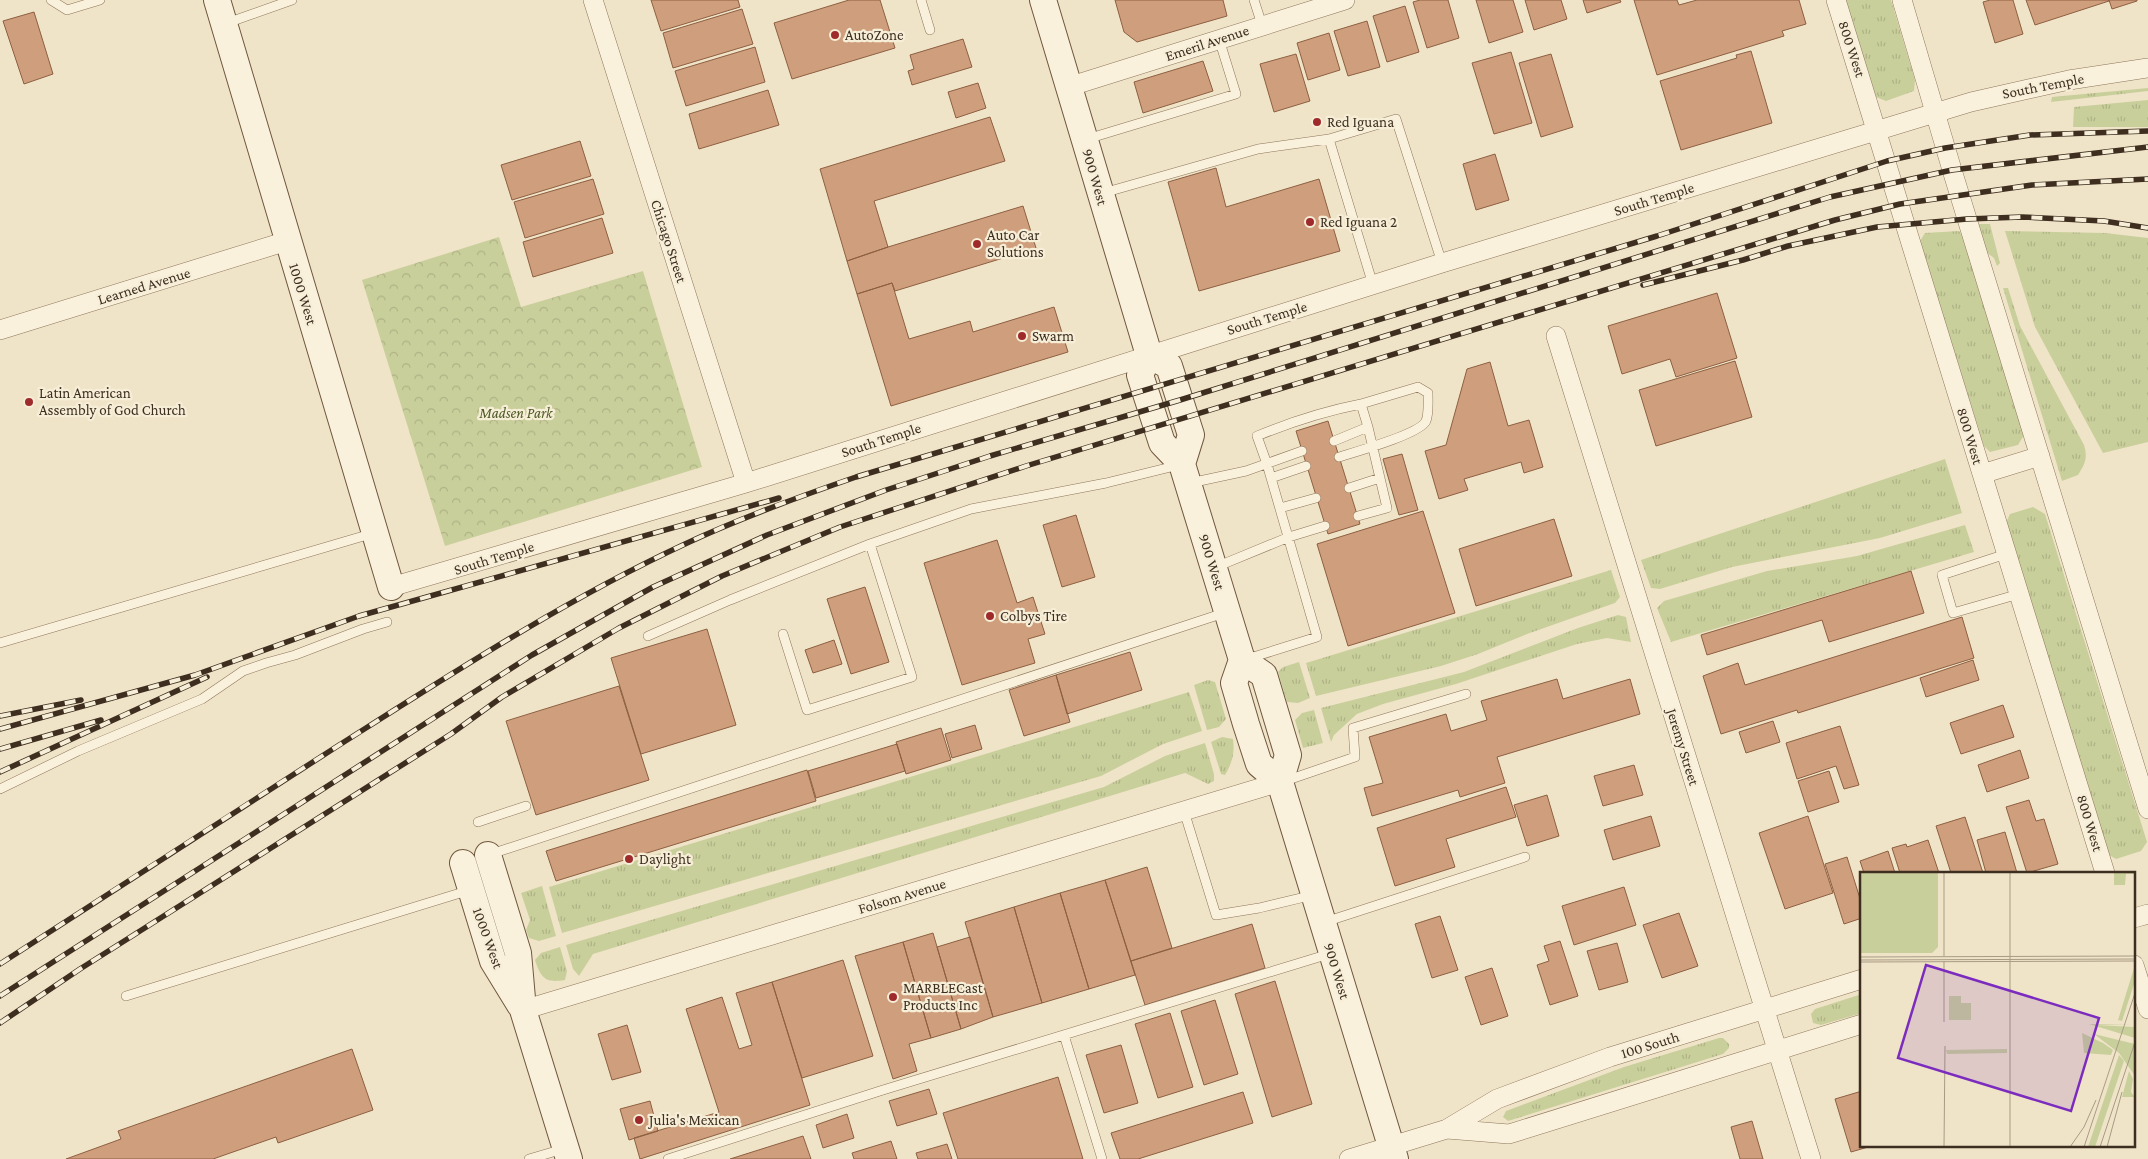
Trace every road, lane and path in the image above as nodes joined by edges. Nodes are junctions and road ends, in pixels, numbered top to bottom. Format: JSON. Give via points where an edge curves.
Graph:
{"nodes":[{"id":1,"x":51,"y":0,"type":"edge"},
{"id":2,"x":100,"y":0,"type":"edge"},
{"id":3,"x":292,"y":0,"type":"edge"},
{"id":4,"x":592,"y":0,"type":"edge"},
{"id":5,"x":921,"y":0,"type":"edge"},
{"id":6,"x":1043,"y":0,"type":"edge"},
{"id":7,"x":1254,"y":0,"type":"edge"},
{"id":8,"x":1345,"y":0,"type":"edge"},
{"id":9,"x":1836,"y":0,"type":"edge"},
{"id":10,"x":1902,"y":0,"type":"edge"},
{"id":11,"x":220,"y":12,"type":"edge"},
{"id":12,"x":1262,"y":26,"type":"junction"},
{"id":13,"x":930,"y":30,"type":"dead end"},
{"id":14,"x":1219,"y":39,"type":"junction"},
{"id":15,"x":2148,"y":68,"type":"edge"},
{"id":16,"x":1068,"y":87,"type":"junction"},
{"id":17,"x":1934,"y":113,"type":"junction"},
{"id":18,"x":1878,"y":131,"type":"junction"},
{"id":19,"x":1329,"y":139,"type":"junction"},
{"id":20,"x":1084,"y":140,"type":"junction"},
{"id":21,"x":1100,"y":194,"type":"junction"},
{"id":22,"x":287,"y":241,"type":"junction"},
{"id":23,"x":1442,"y":263,"type":"junction"},
{"id":24,"x":1372,"y":286,"type":"junction"},
{"id":25,"x":0,"y":330,"type":"edge"},
{"id":26,"x":1556,"y":336,"type":"dead end"},
{"id":27,"x":1149,"y":354,"type":"junction"},
{"id":28,"x":1361,"y":404,"type":"junction"},
{"id":29,"x":1368,"y":427,"type":"junction"},
{"id":30,"x":1334,"y":440,"type":"dead end"},
{"id":31,"x":1372,"y":447,"type":"junction"},
{"id":32,"x":1302,"y":452,"type":"dead end"},
{"id":33,"x":2040,"y":456,"type":"junction"},
{"id":34,"x":1340,"y":457,"type":"dead end"},
{"id":35,"x":1267,"y":464,"type":"junction"},
{"id":36,"x":1306,"y":466,"type":"dead end"},
{"id":37,"x":1184,"y":474,"type":"junction"},
{"id":38,"x":1982,"y":474,"type":"junction"},
{"id":39,"x":1271,"y":478,"type":"junction"},
{"id":40,"x":1380,"y":478,"type":"junction"},
{"id":41,"x":746,"y":483,"type":"junction"},
{"id":42,"x":1349,"y":488,"type":"dead end"},
{"id":43,"x":1316,"y":498,"type":"dead end"},
{"id":44,"x":1280,"y":508,"type":"junction"},
{"id":45,"x":1358,"y":516,"type":"dead end"},
{"id":46,"x":1325,"y":526,"type":"dead end"},
{"id":47,"x":376,"y":532,"type":"junction"},
{"id":48,"x":1288,"y":537,"type":"junction"},
{"id":49,"x":870,"y":544,"type":"junction"},
{"id":50,"x":2006,"y":554,"type":"junction"},
{"id":51,"x":1213,"y":568,"type":"junction"},
{"id":52,"x":391,"y":587,"type":"joint"},
{"id":53,"x":2019,"y":594,"type":"junction"},
{"id":54,"x":1227,"y":612,"type":"junction"},
{"id":55,"x":388,"y":622,"type":"dead end"},
{"id":56,"x":783,"y":634,"type":"dead end"},
{"id":57,"x":648,"y":636,"type":"dead end"},
{"id":58,"x":0,"y":643,"type":"edge"},
{"id":59,"x":1242,"y":660,"type":"junction"},
{"id":60,"x":1466,"y":694,"type":"dead end"},
{"id":61,"x":1280,"y":782,"type":"junction"},
{"id":62,"x":0,"y":789,"type":"edge"},
{"id":63,"x":526,"y":806,"type":"dead end"},
{"id":64,"x":2148,"y":809,"type":"edge"},
{"id":65,"x":1184,"y":811,"type":"junction"},
{"id":66,"x":478,"y":822,"type":"dead end"},
{"id":67,"x":1525,"y":857,"type":"dead end"},
{"id":68,"x":476,"y":859,"type":"joint"},
{"id":69,"x":2105,"y":872,"type":"edge"},
{"id":70,"x":484,"y":886,"type":"junction"},
{"id":71,"x":1313,"y":895,"type":"junction"},
{"id":72,"x":1322,"y":922,"type":"junction"},
{"id":73,"x":1331,"y":953,"type":"junction"},
{"id":74,"x":2136,"y":971,"type":"edge"},
{"id":75,"x":1860,"y":980,"type":"edge"},
{"id":76,"x":126,"y":996,"type":"dead end"},
{"id":77,"x":1765,"y":1009,"type":"junction"},
{"id":78,"x":2148,"y":1009,"type":"edge"},
{"id":79,"x":524,"y":1010,"type":"junction"},
{"id":80,"x":1860,"y":1025,"type":"edge"},
{"id":81,"x":1064,"y":1035,"type":"junction"},
{"id":82,"x":1777,"y":1050,"type":"junction"},
{"id":83,"x":1447,"y":1129,"type":"junction"},
{"id":84,"x":1393,"y":1153,"type":"edge"},
{"id":85,"x":567,"y":1154,"type":"edge"},
{"id":86,"x":529,"y":1159,"type":"edge"},
{"id":87,"x":668,"y":1159,"type":"edge"},
{"id":88,"x":1102,"y":1159,"type":"edge"},
{"id":89,"x":1349,"y":1159,"type":"edge"},
{"id":90,"x":1811,"y":1159,"type":"edge"}],
"edges":[{"from":1,"to":2,"type":"lane","via":[[67,10]]},
{"from":3,"to":11,"type":"lane"},
{"from":4,"to":41,"type":"street","name":"Chicago Street"},
{"from":5,"to":13,"type":"lane"},
{"from":6,"to":16,"type":"main road","name":"900 West"},
{"from":7,"to":12,"type":"lane"},
{"from":8,"to":12,"type":"street","name":"Emeril Avenue"},
{"from":9,"to":18,"type":"street","name":"800 West"},
{"from":10,"to":17,"type":"street"},
{"from":11,"to":22,"type":"main road","name":"1000 West"},
{"from":12,"to":14,"type":"street","name":"Emeril Avenue"},
{"from":14,"to":16,"type":"street","name":"Emeril Avenue"},
{"from":14,"to":20,"type":"lane","via":[[1236,94]]},
{"from":15,"to":17,"type":"street","name":"South Temple","via":[[2015,91]]},
{"from":16,"to":20,"type":"main road","name":"900 West"},
{"from":17,"to":18,"type":"street","name":"South Temple"},
{"from":17,"to":33,"type":"street"},
{"from":18,"to":23,"type":"street","name":"South Temple"},
{"from":18,"to":38,"type":"street","name":"800 West"},
{"from":19,"to":21,"type":"lane","via":[[1258,149]]},
{"from":19,"to":23,"type":"lane","via":[[1396,119]]},
{"from":19,"to":24,"type":"lane"},
{"from":20,"to":21,"type":"main road","name":"900 West"},
{"from":21,"to":27,"type":"main road","name":"900 West"},
{"from":22,"to":25,"type":"street","name":"Learned Avenue"},
{"from":22,"to":47,"type":"main road","name":"1000 West"},
{"from":23,"to":24,"type":"street","name":"South Temple"},
{"from":24,"to":27,"type":"street","name":"South Temple"},
{"from":26,"to":77,"type":"street","name":"Jeremy Street"},
{"from":27,"to":37,"type":"main road","via":[[1169,366],[1191,435]]},
{"from":27,"to":41,"type":"street","name":"South Temple"},
{"from":28,"to":29,"type":"lane"},
{"from":28,"to":31,"type":"lane","via":[[1418,388],[1428,394],[1426,422],[1419,429]]},
{"from":28,"to":35,"type":"lane","via":[[1334,409],[1257,436]]},
{"from":29,"to":30,"type":"lane"},
{"from":29,"to":31,"type":"lane"},
{"from":31,"to":34,"type":"lane"},
{"from":31,"to":40,"type":"lane"},
{"from":32,"to":35,"type":"lane"},
{"from":33,"to":38,"type":"street"},
{"from":33,"to":64,"type":"street"},
{"from":35,"to":37,"type":"lane"},
{"from":35,"to":39,"type":"lane"},
{"from":36,"to":39,"type":"lane"},
{"from":37,"to":49,"type":"lane","via":[[1106,483],[972,509]]},
{"from":37,"to":51,"type":"main road","name":"900 West"},
{"from":38,"to":50,"type":"street","name":"800 West"},
{"from":39,"to":44,"type":"lane"},
{"from":40,"to":42,"type":"lane"},
{"from":40,"to":45,"type":"lane","via":[[1387,508]]},
{"from":41,"to":52,"type":"street","name":"South Temple"},
{"from":43,"to":44,"type":"lane"},
{"from":44,"to":48,"type":"lane"},
{"from":46,"to":48,"type":"lane"},
{"from":47,"to":52,"type":"main road","name":"1000 West"},
{"from":47,"to":58,"type":"lane"},
{"from":48,"to":51,"type":"lane"},
{"from":48,"to":59,"type":"lane","via":[[1317,637]]},
{"from":49,"to":56,"type":"lane","via":[[912,677],[807,710]]},
{"from":49,"to":57,"type":"lane"},
{"from":50,"to":53,"type":"street","name":"800 West"},
{"from":50,"to":53,"type":"lane","via":[[1942,575],[1953,613]]},
{"from":51,"to":54,"type":"main road","name":"900 West"},
{"from":53,"to":69,"type":"street","name":"800 West"},
{"from":54,"to":59,"type":"main road","name":"900 West"},
{"from":54,"to":68,"type":"lane"},
{"from":55,"to":62,"type":"lane","via":[[243,671],[202,699],[78,751]]},
{"from":59,"to":61,"type":"main road","via":[[1264,675],[1288,755]]},
{"from":60,"to":61,"type":"lane","via":[[1353,728],[1355,757]]},
{"from":61,"to":65,"type":"street","name":"Folsom Avenue"},
{"from":61,"to":71,"type":"main road","name":"900 West"},
{"from":63,"to":66,"type":"lane"},
{"from":65,"to":71,"type":"lane","via":[[1216,915]]},
{"from":65,"to":79,"type":"street","name":"Folsom Avenue"},
{"from":67,"to":72,"type":"lane"},
{"from":68,"to":70,"type":"main road","name":"1000 West"},
{"from":70,"to":76,"type":"lane"},
{"from":70,"to":79,"type":"main road","name":"1000 West","via":[[518,953]]},
{"from":71,"to":72,"type":"main road","name":"900 West"},
{"from":72,"to":73,"type":"main road","name":"900 West"},
{"from":73,"to":81,"type":"lane"},
{"from":73,"to":84,"type":"main road","name":"900 West"},
{"from":74,"to":78,"type":"street"},
{"from":75,"to":77,"type":"street","name":"100 South"},
{"from":77,"to":82,"type":"street","name":"Jeremy Street"},
{"from":77,"to":83,"type":"street","name":"100 South","via":[[1610,1057],[1497,1099]]},
{"from":79,"to":85,"type":"main road","name":"1000 West"},
{"from":80,"to":82,"type":"street","name":"100 South"},
{"from":81,"to":87,"type":"lane"},
{"from":81,"to":88,"type":"lane"},
{"from":82,"to":83,"type":"street","name":"100 South","via":[[1509,1134]]},
{"from":82,"to":90,"type":"street","name":"Jeremy Street"},
{"from":83,"to":84,"type":"street","name":"100 South"},
{"from":84,"to":89,"type":"street","name":"100 South"},
{"from":85,"to":86,"type":"lane"}]}
